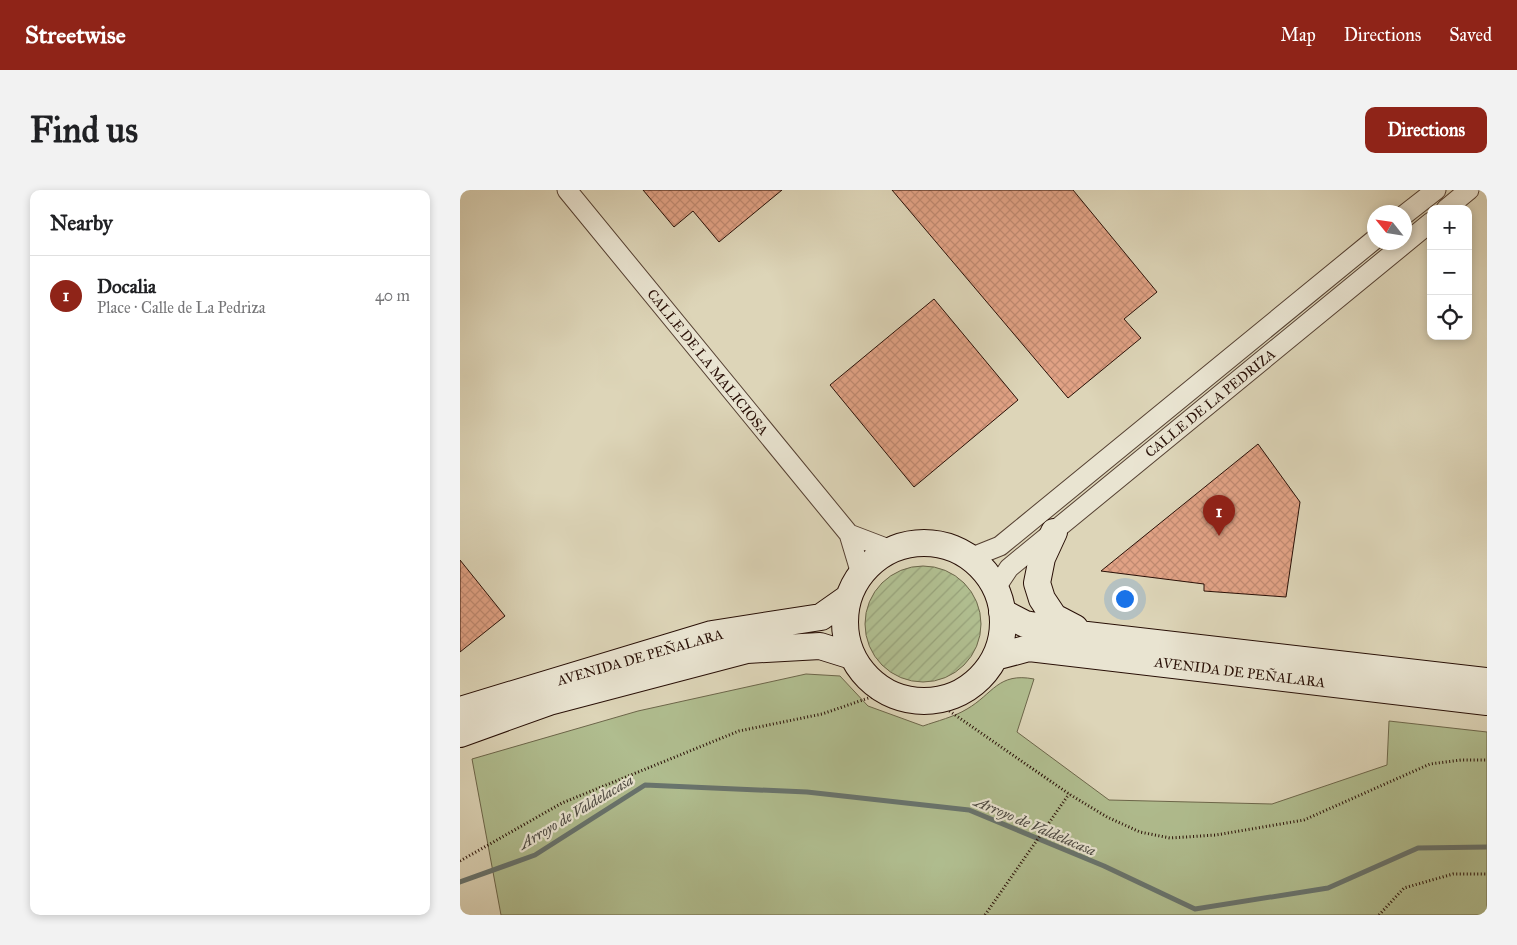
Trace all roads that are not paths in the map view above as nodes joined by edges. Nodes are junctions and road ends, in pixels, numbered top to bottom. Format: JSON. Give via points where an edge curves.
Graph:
{"nodes":[{"id":1,"x":567,"y":190,"type":"edge"},
{"id":2,"x":1469,"y":190,"type":"edge"},
{"id":3,"x":1433,"y":191,"type":"edge"},
{"id":4,"x":1451,"y":205,"type":"edge"},
{"id":5,"x":1412,"y":208,"type":"edge"},
{"id":6,"x":1427,"y":225,"type":"edge"},
{"id":7,"x":1367,"y":246,"type":"edge"},
{"id":8,"x":1054,"y":532,"type":"junction"},
{"id":9,"x":850,"y":534,"type":"junction"},
{"id":10,"x":891,"y":550,"type":"junction"},
{"id":11,"x":970,"y":558,"type":"junction"},
{"id":12,"x":861,"y":574,"type":"junction"},
{"id":13,"x":848,"y":598,"type":"junction"},
{"id":14,"x":999,"y":600,"type":"junction"},
{"id":15,"x":1087,"y":634,"type":"junction"},
{"id":16,"x":852,"y":656,"type":"junction"},
{"id":17,"x":994,"y":657,"type":"junction"},
{"id":18,"x":1487,"y":681,"type":"edge"},
{"id":19,"x":1487,"y":702,"type":"edge"},
{"id":20,"x":460,"y":710,"type":"edge"},
{"id":21,"x":460,"y":734,"type":"edge"}],
"edges":[{"from":1,"to":9,"type":"street","name":"CALLE DE LA MALICIOSA"},
{"from":2,"to":4,"type":"street"},
{"from":3,"to":5,"type":"street"},
{"from":6,"to":8,"type":"street","name":"CALLE DE LA PEDRIZA"},
{"from":7,"to":11,"type":"street","name":"CALLE DE LA PEDRIZA","via":[[1000,546]]},
{"from":8,"to":14,"type":"street","name":"CALLE DE LA PEDRIZA","via":[[1009,568]]},
{"from":8,"to":15,"type":"street","via":[[1042,558],[1037,583],[1042,599],[1054,617]]},
{"from":9,"to":10,"type":"street","name":"CALLE DE LA MALICIOSA"},
{"from":9,"to":12,"type":"street","name":"CALLE DE LA MALICIOSA"},
{"from":10,"to":11,"type":"street","via":[[918,543],[945,546]]},
{"from":10,"to":12,"type":"street"},
{"from":11,"to":14,"type":"street","via":[[985,572]]},
{"from":12,"to":13,"type":"street"},
{"from":13,"to":16,"type":"street","via":[[844,618]]},
{"from":13,"to":20,"type":"street","name":"AVENIDA DE PEÑALARA","via":[[821,617],[712,634]]},
{"from":14,"to":15,"type":"street","name":"AVENIDA DE PEÑALARA","via":[[1025,624]]},
{"from":14,"to":17,"type":"street","via":[[1002,635]]},
{"from":15,"to":18,"type":"street","name":"AVENIDA DE PEÑALARA"},
{"from":16,"to":17,"type":"street","via":[[866,677],[886,692],[910,700],[935,701],[959,693],[980,678]]},
{"from":16,"to":21,"type":"street","name":"AVENIDA DE PEÑALARA","via":[[820,646],[747,650],[549,702]]},
{"from":17,"to":19,"type":"street","name":"AVENIDA DE PEÑALARA","via":[[1029,648]]}]}
